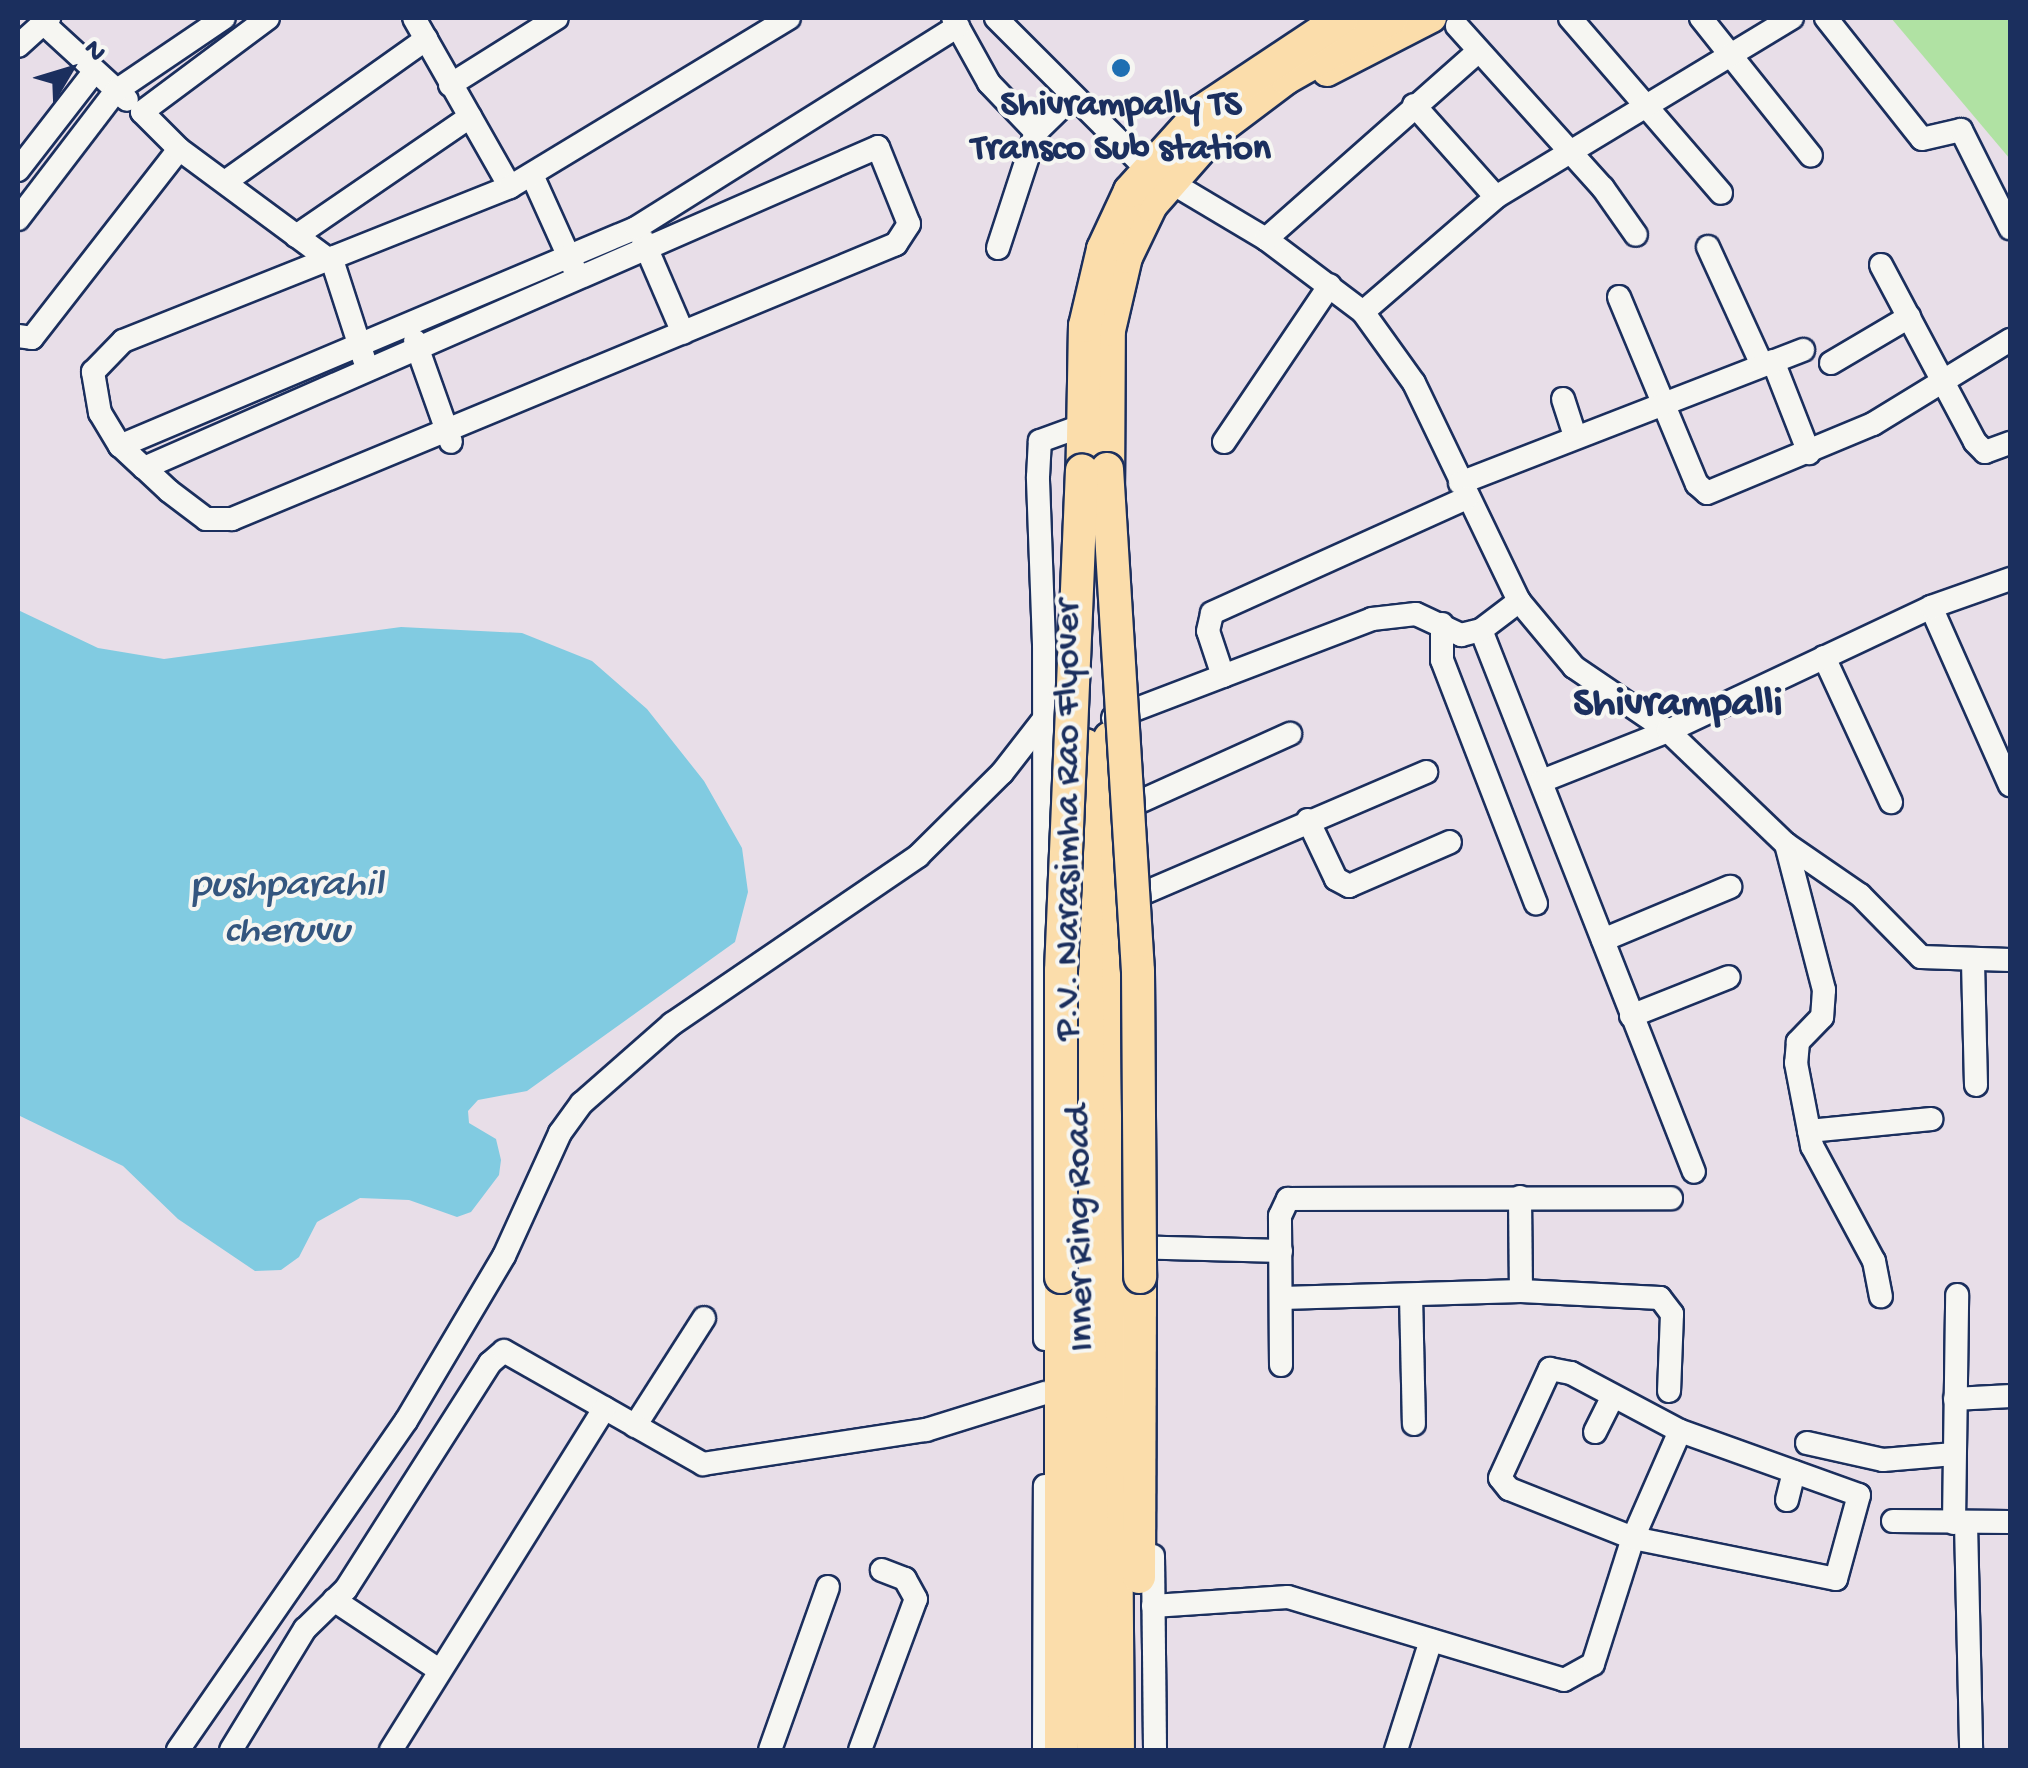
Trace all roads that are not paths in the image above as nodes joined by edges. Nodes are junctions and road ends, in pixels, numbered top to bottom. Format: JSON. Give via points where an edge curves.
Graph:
{"nodes":[{"id":1,"x":224,"y":18,"type":"edge"},
{"id":2,"x":268,"y":18,"type":"edge"},
{"id":3,"x":414,"y":18,"type":"edge"},
{"id":4,"x":557,"y":18,"type":"edge"},
{"id":5,"x":789,"y":18,"type":"edge"},
{"id":6,"x":996,"y":18,"type":"edge"},
{"id":7,"x":1320,"y":18,"type":"edge"},
{"id":8,"x":1342,"y":18,"type":"edge"},
{"id":9,"x":1392,"y":18,"type":"edge"},
{"id":10,"x":1570,"y":18,"type":"edge"},
{"id":11,"x":1701,"y":18,"type":"edge"},
{"id":12,"x":1792,"y":18,"type":"edge"},
{"id":13,"x":1826,"y":18,"type":"edge"},
{"id":14,"x":46,"y":20,"type":"edge"},
{"id":15,"x":1449,"y":20,"type":"edge"},
{"id":16,"x":955,"y":22,"type":"edge"},
{"id":17,"x":426,"y":38,"type":"junction"},
{"id":18,"x":18,"y":46,"type":"edge"},
{"id":19,"x":1476,"y":52,"type":"junction"},
{"id":20,"x":1734,"y":56,"type":"junction"},
{"id":21,"x":1040,"y":61,"type":"junction"},
{"id":22,"x":94,"y":72,"type":"junction"},
{"id":23,"x":450,"y":86,"type":"junction"},
{"id":24,"x":116,"y":91,"type":"junction"},
{"id":25,"x":1070,"y":98,"type":"junction"},
{"id":26,"x":1414,"y":104,"type":"junction"},
{"id":27,"x":1649,"y":106,"type":"junction"},
{"id":28,"x":142,"y":112,"type":"junction"},
{"id":29,"x":470,"y":117,"type":"junction"},
{"id":30,"x":1036,"y":132,"type":"junction"},
{"id":31,"x":179,"y":149,"type":"junction"},
{"id":32,"x":1570,"y":153,"type":"junction"},
{"id":33,"x":1142,"y":155,"type":"junction"},
{"id":34,"x":1811,"y":156,"type":"dead end"},
{"id":35,"x":18,"y":170,"type":"edge"},
{"id":36,"x":532,"y":175,"type":"junction"},
{"id":37,"x":225,"y":182,"type":"junction"},
{"id":38,"x":1177,"y":186,"type":"junction"},
{"id":39,"x":510,"y":187,"type":"junction"},
{"id":40,"x":2001,"y":187,"type":"edge"},
{"id":41,"x":1720,"y":193,"type":"dead end"},
{"id":42,"x":160,"y":195,"type":"dead end"},
{"id":43,"x":1496,"y":197,"type":"junction"},
{"id":44,"x":18,"y":218,"type":"edge"},
{"id":45,"x":636,"y":228,"type":"junction"},
{"id":46,"x":2010,"y":228,"type":"edge"},
{"id":47,"x":1636,"y":235,"type":"dead end"},
{"id":48,"x":296,"y":236,"type":"junction"},
{"id":49,"x":1266,"y":239,"type":"junction"},
{"id":50,"x":107,"y":243,"type":"junction"},
{"id":51,"x":896,"y":244,"type":"junction"},
{"id":52,"x":1708,"y":247,"type":"dead end"},
{"id":53,"x":998,"y":248,"type":"dead end"},
{"id":54,"x":650,"y":252,"type":"junction"},
{"id":55,"x":569,"y":257,"type":"junction"},
{"id":56,"x":333,"y":263,"type":"junction"},
{"id":57,"x":1880,"y":265,"type":"dead end"},
{"id":58,"x":580,"y":283,"type":"junction"},
{"id":59,"x":837,"y":284,"type":"dead end"},
{"id":60,"x":1330,"y":285,"type":"junction"},
{"id":61,"x":1620,"y":296,"type":"dead end"},
{"id":62,"x":1363,"y":312,"type":"junction"},
{"id":63,"x":1908,"y":317,"type":"junction"},
{"id":64,"x":408,"y":324,"type":"junction"},
{"id":65,"x":683,"y":333,"type":"junction"},
{"id":66,"x":18,"y":336,"type":"edge"},
{"id":67,"x":2010,"y":340,"type":"edge"},
{"id":68,"x":360,"y":345,"type":"junction"},
{"id":69,"x":1803,"y":350,"type":"dead end"},
{"id":70,"x":420,"y":353,"type":"junction"},
{"id":71,"x":1767,"y":363,"type":"junction"},
{"id":72,"x":1830,"y":363,"type":"dead end"},
{"id":73,"x":369,"y":374,"type":"junction"},
{"id":74,"x":1942,"y":377,"type":"junction"},
{"id":75,"x":1563,"y":399,"type":"dead end"},
{"id":76,"x":1662,"y":403,"type":"junction"},
{"id":77,"x":1076,"y":428,"type":"junction"},
{"id":78,"x":451,"y":432,"type":"junction"},
{"id":79,"x":1575,"y":435,"type":"junction"},
{"id":80,"x":1224,"y":442,"type":"dead end"},
{"id":81,"x":2010,"y":442,"type":"edge"},
{"id":82,"x":120,"y":446,"type":"junction"},
{"id":83,"x":1808,"y":453,"type":"junction"},
{"id":84,"x":144,"y":468,"type":"junction"},
{"id":85,"x":1095,"y":469,"type":"junction"},
{"id":86,"x":375,"y":476,"type":"dead end"},
{"id":87,"x":1464,"y":490,"type":"junction"},
{"id":88,"x":2010,"y":579,"type":"edge"},
{"id":89,"x":1520,"y":601,"type":"junction"},
{"id":90,"x":1932,"y":607,"type":"junction"},
{"id":91,"x":1442,"y":624,"type":"junction"},
{"id":92,"x":1481,"y":630,"type":"junction"},
{"id":93,"x":1824,"y":657,"type":"junction"},
{"id":94,"x":1223,"y":676,"type":"junction"},
{"id":95,"x":1113,"y":718,"type":"junction"},
{"id":96,"x":1044,"y":719,"type":"junction"},
{"id":97,"x":1668,"y":730,"type":"junction"},
{"id":98,"x":1290,"y":734,"type":"dead end"},
{"id":99,"x":1426,"y":772,"type":"dead end"},
{"id":100,"x":1542,"y":781,"type":"junction"},
{"id":101,"x":2010,"y":785,"type":"edge"},
{"id":102,"x":1892,"y":802,"type":"dead end"},
{"id":103,"x":1114,"y":814,"type":"junction"},
{"id":104,"x":1308,"y":820,"type":"junction"},
{"id":105,"x":1450,"y":842,"type":"dead end"},
{"id":106,"x":1786,"y":844,"type":"junction"},
{"id":107,"x":1730,"y":887,"type":"dead end"},
{"id":108,"x":1536,"y":904,"type":"dead end"},
{"id":109,"x":1116,"y":906,"type":"junction"},
{"id":110,"x":1602,"y":940,"type":"junction"},
{"id":111,"x":2010,"y":960,"type":"edge"},
{"id":112,"x":1973,"y":962,"type":"junction"},
{"id":113,"x":1729,"y":978,"type":"dead end"},
{"id":114,"x":1631,"y":1016,"type":"junction"},
{"id":115,"x":1976,"y":1085,"type":"dead end"},
{"id":116,"x":1932,"y":1119,"type":"dead end"},
{"id":117,"x":1810,"y":1130,"type":"junction"},
{"id":118,"x":1694,"y":1172,"type":"dead end"},
{"id":119,"x":1520,"y":1196,"type":"junction"},
{"id":120,"x":1671,"y":1198,"type":"dead end"},
{"id":121,"x":1084,"y":1243,"type":"junction"},
{"id":122,"x":1044,"y":1244,"type":"junction"},
{"id":123,"x":1280,"y":1245,"type":"junction"},
{"id":124,"x":1134,"y":1251,"type":"junction"},
{"id":125,"x":1521,"y":1291,"type":"junction"},
{"id":126,"x":1411,"y":1294,"type":"junction"},
{"id":127,"x":1881,"y":1296,"type":"dead end"},
{"id":128,"x":1958,"y":1296,"type":"dead end"},
{"id":129,"x":1282,"y":1298,"type":"junction"},
{"id":130,"x":704,"y":1318,"type":"dead end"},
{"id":131,"x":1281,"y":1364,"type":"dead end"},
{"id":132,"x":1668,"y":1391,"type":"dead end"},
{"id":133,"x":1045,"y":1393,"type":"junction"},
{"id":134,"x":1613,"y":1396,"type":"junction"},
{"id":135,"x":2010,"y":1396,"type":"edge"},
{"id":136,"x":1956,"y":1399,"type":"junction"},
{"id":137,"x":605,"y":1408,"type":"junction"},
{"id":138,"x":1414,"y":1424,"type":"dead end"},
{"id":139,"x":635,"y":1426,"type":"junction"},
{"id":140,"x":1680,"y":1431,"type":"junction"},
{"id":141,"x":1595,"y":1432,"type":"dead end"},
{"id":142,"x":1806,"y":1443,"type":"dead end"},
{"id":143,"x":1954,"y":1454,"type":"junction"},
{"id":144,"x":1794,"y":1472,"type":"junction"},
{"id":145,"x":1787,"y":1500,"type":"dead end"},
{"id":146,"x":1893,"y":1521,"type":"dead end"},
{"id":147,"x":2010,"y":1522,"type":"edge"},
{"id":148,"x":1960,"y":1523,"type":"junction"},
{"id":149,"x":1632,"y":1538,"type":"junction"},
{"id":150,"x":882,"y":1570,"type":"dead end"},
{"id":151,"x":828,"y":1586,"type":"dead end"},
{"id":152,"x":334,"y":1600,"type":"junction"},
{"id":153,"x":1154,"y":1606,"type":"junction"},
{"id":154,"x":1431,"y":1640,"type":"junction"},
{"id":155,"x":440,"y":1670,"type":"junction"},
{"id":156,"x":178,"y":1750,"type":"edge"},
{"id":157,"x":231,"y":1750,"type":"edge"},
{"id":158,"x":391,"y":1750,"type":"edge"},
{"id":159,"x":770,"y":1750,"type":"edge"},
{"id":160,"x":860,"y":1750,"type":"edge"},
{"id":161,"x":1044,"y":1750,"type":"edge"},
{"id":162,"x":1060,"y":1750,"type":"edge"},
{"id":163,"x":1084,"y":1750,"type":"edge"},
{"id":164,"x":1093,"y":1750,"type":"edge"},
{"id":165,"x":1118,"y":1750,"type":"edge"},
{"id":166,"x":1131,"y":1750,"type":"edge"},
{"id":167,"x":1139,"y":1750,"type":"edge"},
{"id":168,"x":1155,"y":1750,"type":"edge"},
{"id":169,"x":1396,"y":1750,"type":"edge"},
{"id":170,"x":1971,"y":1750,"type":"edge"}],
"edges":[{"from":1,"to":24,"type":"street"},
{"from":2,"to":28,"type":"street"},
{"from":3,"to":17,"type":"street"},
{"from":4,"to":23,"type":"street"},
{"from":5,"to":36,"type":"street"},
{"from":6,"to":21,"type":"street"},
{"from":7,"to":33,"type":"main road","name":"Inner Ring Road","via":[[1223,80]]},
{"from":8,"to":85,"type":"highway","name":"P.V. Narasimha Rao Flyover","via":[[1202,110],[1130,192],[1103,249],[1085,326]]},
{"from":9,"to":85,"type":"highway","name":"P.V. Narasimha Rao Flyover","via":[[1286,78],[1218,130],[1151,205],[1126,257],[1109,330]]},
{"from":10,"to":27,"type":"street"},
{"from":11,"to":20,"type":"street"},
{"from":12,"to":20,"type":"street"},
{"from":13,"to":40,"type":"street","via":[[1922,139],[1958,126]]},
{"from":14,"to":18,"type":"street"},
{"from":14,"to":22,"type":"street"},
{"from":15,"to":19,"type":"street"},
{"from":15,"to":38,"type":"main road","name":"Inner Ring Road","via":[[1250,118]]},
{"from":16,"to":30,"type":"street","via":[[990,83]]},
{"from":16,"to":45,"type":"street"},
{"from":17,"to":23,"type":"street"},
{"from":17,"to":37,"type":"street"},
{"from":19,"to":26,"type":"street"},
{"from":19,"to":32,"type":"street"},
{"from":20,"to":27,"type":"street"},
{"from":20,"to":34,"type":"street"},
{"from":21,"to":25,"type":"street"},
{"from":21,"to":33,"type":"street"},
{"from":22,"to":24,"type":"street"},
{"from":22,"to":35,"type":"street"},
{"from":23,"to":29,"type":"street"},
{"from":24,"to":28,"type":"street"},
{"from":24,"to":44,"type":"street"},
{"from":25,"to":30,"type":"street"},
{"from":25,"to":33,"type":"street"},
{"from":26,"to":43,"type":"street"},
{"from":26,"to":49,"type":"street"},
{"from":27,"to":32,"type":"street"},
{"from":27,"to":41,"type":"street"},
{"from":28,"to":31,"type":"street"},
{"from":29,"to":39,"type":"street"},
{"from":29,"to":48,"type":"street"},
{"from":30,"to":53,"type":"street"},
{"from":31,"to":37,"type":"street"},
{"from":31,"to":50,"type":"street"},
{"from":32,"to":43,"type":"street"},
{"from":32,"to":47,"type":"street"},
{"from":33,"to":77,"type":"main road","name":"Inner Ring Road","via":[[1106,214],[1082,281],[1073,344]]},
{"from":36,"to":39,"type":"street"},
{"from":36,"to":55,"type":"street"},
{"from":37,"to":48,"type":"street"},
{"from":38,"to":49,"type":"street"},
{"from":38,"to":95,"type":"main road","name":"Inner Ring Road","via":[[1136,261],[1113,361]]},
{"from":39,"to":56,"type":"street"},
{"from":40,"to":46,"type":"street"},
{"from":42,"to":50,"type":"street","via":[[124,242]]},
{"from":43,"to":62,"type":"street"},
{"from":45,"to":54,"type":"street"},
{"from":45,"to":55,"type":"street"},
{"from":48,"to":56,"type":"street"},
{"from":49,"to":60,"type":"street"},
{"from":50,"to":66,"type":"street","via":[[32,338]]},
{"from":51,"to":54,"type":"street","via":[[909,224],[878,148]]},
{"from":51,"to":59,"type":"street","via":[[893,260]]},
{"from":51,"to":65,"type":"street"},
{"from":52,"to":71,"type":"street"},
{"from":54,"to":58,"type":"street"},
{"from":54,"to":65,"type":"street"},
{"from":55,"to":58,"type":"street"},
{"from":55,"to":64,"type":"street"},
{"from":56,"to":68,"type":"street"},
{"from":56,"to":82,"type":"street","via":[[112,350],[93,372],[100,412]]},
{"from":57,"to":63,"type":"street"},
{"from":58,"to":70,"type":"street"},
{"from":60,"to":62,"type":"street"},
{"from":60,"to":80,"type":"street"},
{"from":61,"to":76,"type":"street"},
{"from":62,"to":87,"type":"street","via":[[1414,383]]},
{"from":63,"to":72,"type":"street"},
{"from":63,"to":74,"type":"street"},
{"from":64,"to":68,"type":"street"},
{"from":64,"to":70,"type":"street"},
{"from":65,"to":78,"type":"street"},
{"from":67,"to":74,"type":"street"},
{"from":68,"to":73,"type":"street"},
{"from":68,"to":82,"type":"street"},
{"from":69,"to":71,"type":"street"},
{"from":70,"to":73,"type":"street"},
{"from":70,"to":78,"type":"street"},
{"from":71,"to":76,"type":"street"},
{"from":71,"to":83,"type":"street"},
{"from":73,"to":84,"type":"street"},
{"from":74,"to":81,"type":"street","via":[[1985,452]]},
{"from":74,"to":83,"type":"street","via":[[1873,424]]},
{"from":75,"to":79,"type":"street"},
{"from":76,"to":79,"type":"street"},
{"from":76,"to":83,"type":"street","via":[[1696,484],[1707,493]]},
{"from":77,"to":96,"type":"street","name":"Inner Ring Road","via":[[1040,441]]},
{"from":77,"to":121,"type":"main road","name":"Inner Ring Road"},
{"from":78,"to":84,"type":"street","via":[[232,519],[206,519]]},
{"from":78,"to":86,"type":"street","via":[[448,447]]},
{"from":79,"to":87,"type":"street"},
{"from":82,"to":84,"type":"street"},
{"from":85,"to":124,"type":"highway","bridge":true,"via":[[1134,886]]},
{"from":85,"to":162,"type":"highway","bridge":true,"via":[[1062,937]]},
{"from":85,"to":164,"type":"highway","name":"P.V. Narasimha Rao Flyover","bridge":true},
{"from":85,"to":165,"type":"highway","name":"P.V. Narasimha Rao Flyover","bridge":true},
{"from":87,"to":89,"type":"street"},
{"from":87,"to":94,"type":"street","via":[[1212,613],[1208,631]]},
{"from":88,"to":90,"type":"street"},
{"from":89,"to":92,"type":"street"},
{"from":89,"to":97,"type":"street","via":[[1574,667]]},
{"from":90,"to":93,"type":"street"},
{"from":90,"to":101,"type":"street"},
{"from":91,"to":92,"type":"street","via":[[1461,635]]},
{"from":91,"to":94,"type":"street","via":[[1416,614],[1372,620]]},
{"from":91,"to":108,"type":"street","via":[[1442,660]]},
{"from":92,"to":100,"type":"street"},
{"from":93,"to":97,"type":"street"},
{"from":93,"to":102,"type":"street"},
{"from":94,"to":95,"type":"street"},
{"from":95,"to":103,"type":"main road","name":"Inner Ring Road"},
{"from":96,"to":122,"type":"street","name":"Inner Ring Road"},
{"from":96,"to":156,"type":"street","via":[[1002,774],[918,856],[672,1024],[582,1104],[560,1132],[504,1256],[406,1421]]},
{"from":97,"to":100,"type":"street"},
{"from":97,"to":106,"type":"street"},
{"from":98,"to":103,"type":"street"},
{"from":99,"to":104,"type":"street"},
{"from":100,"to":110,"type":"street"},
{"from":103,"to":109,"type":"main road","name":"Inner Ring Road"},
{"from":104,"to":105,"type":"street","via":[[1336,879],[1349,886]]},
{"from":104,"to":109,"type":"street"},
{"from":106,"to":112,"type":"street","via":[[1860,895],[1921,957]]},
{"from":106,"to":117,"type":"street","via":[[1824,990],[1822,1017],[1798,1042]]},
{"from":107,"to":110,"type":"street"},
{"from":109,"to":124,"type":"main road","name":"Inner Ring Road"},
{"from":110,"to":114,"type":"street"},
{"from":111,"to":112,"type":"street"},
{"from":112,"to":115,"type":"street"},
{"from":113,"to":114,"type":"street"},
{"from":114,"to":118,"type":"street"},
{"from":116,"to":117,"type":"street"},
{"from":117,"to":127,"type":"street","via":[[1826,1176],[1874,1260]]},
{"from":119,"to":120,"type":"street"},
{"from":119,"to":123,"type":"street","via":[[1296,1197],[1282,1205]]},
{"from":119,"to":125,"type":"street"},
{"from":121,"to":122,"type":"street"},
{"from":121,"to":163,"type":"main road","name":"Inner Ring Road"},
{"from":122,"to":133,"type":"street","name":"Inner Ring Road"},
{"from":123,"to":124,"type":"street"},
{"from":123,"to":124,"type":"street"},
{"from":123,"to":129,"type":"street"},
{"from":124,"to":153,"type":"street","name":"Inner Ring Road"},
{"from":124,"to":166,"type":"main road","name":"Inner Ring Road"},
{"from":124,"to":167,"type":"highway"},
{"from":125,"to":126,"type":"street"},
{"from":125,"to":132,"type":"street","via":[[1660,1298],[1672,1314]]},
{"from":126,"to":129,"type":"street"},
{"from":126,"to":138,"type":"street"},
{"from":128,"to":136,"type":"street"},
{"from":129,"to":131,"type":"street"},
{"from":130,"to":139,"type":"street"},
{"from":133,"to":139,"type":"street","via":[[926,1430],[720,1463],[688,1458]]},
{"from":133,"to":161,"type":"street","name":"Inner Ring Road"},
{"from":134,"to":140,"type":"street"},
{"from":134,"to":141,"type":"street"},
{"from":134,"to":149,"type":"street","via":[[1550,1370],[1500,1478],[1509,1489]]},
{"from":135,"to":136,"type":"street"},
{"from":136,"to":143,"type":"street"},
{"from":137,"to":139,"type":"street"},
{"from":137,"to":152,"type":"street","via":[[515,1353],[496,1355]]},
{"from":137,"to":155,"type":"street"},
{"from":140,"to":144,"type":"street"},
{"from":140,"to":149,"type":"street"},
{"from":142,"to":143,"type":"street","via":[[1883,1460]]},
{"from":143,"to":148,"type":"street"},
{"from":144,"to":145,"type":"street"},
{"from":144,"to":149,"type":"street","via":[[1859,1495],[1836,1580]]},
{"from":146,"to":148,"type":"street"},
{"from":147,"to":148,"type":"street"},
{"from":148,"to":170,"type":"street"},
{"from":149,"to":154,"type":"street","via":[[1592,1664],[1573,1680]]},
{"from":150,"to":160,"type":"street","via":[[905,1579],[916,1599]]},
{"from":151,"to":159,"type":"street"},
{"from":152,"to":155,"type":"street"},
{"from":152,"to":157,"type":"street","via":[[305,1630]]},
{"from":153,"to":154,"type":"street","via":[[1288,1597]]},
{"from":153,"to":168,"type":"street","name":"Inner Ring Road"},
{"from":154,"to":169,"type":"street"},
{"from":155,"to":158,"type":"street"}]}
